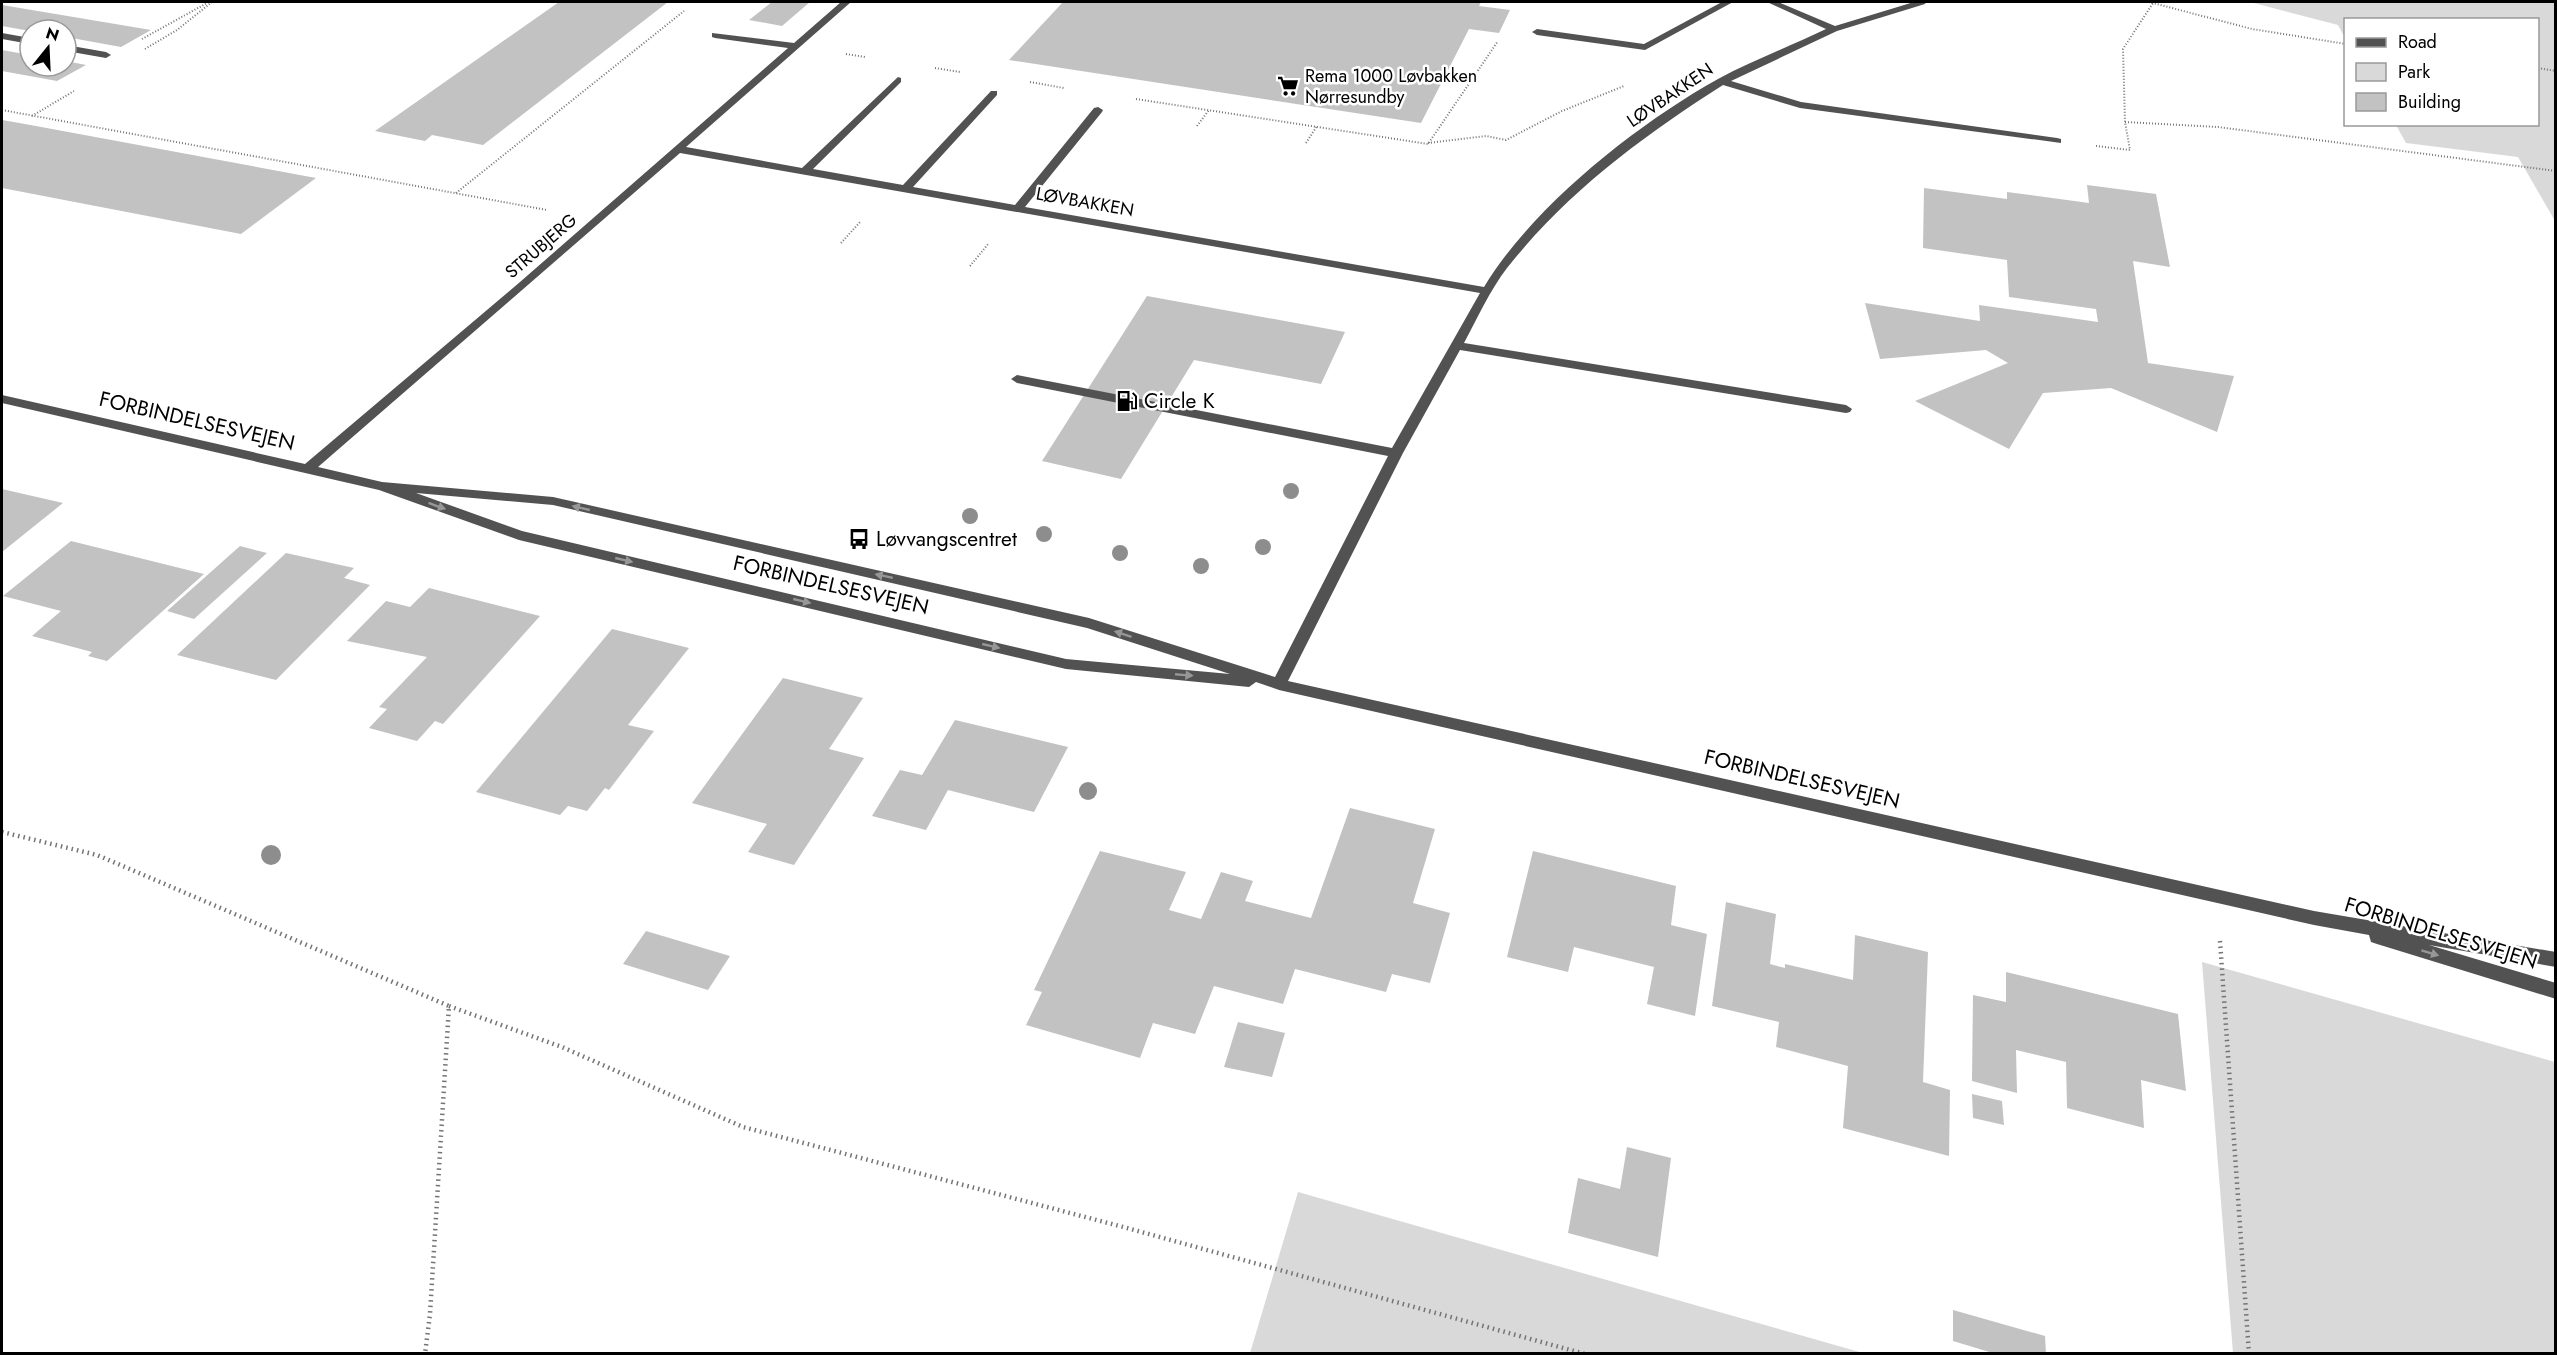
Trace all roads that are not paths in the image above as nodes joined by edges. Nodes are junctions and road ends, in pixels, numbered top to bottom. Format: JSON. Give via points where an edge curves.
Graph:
{"nodes":[{"id":1,"x":846,"y":2,"type":"edge"},
{"id":2,"x":1728,"y":2,"type":"edge"},
{"id":3,"x":1771,"y":2,"type":"edge"},
{"id":4,"x":1922,"y":2,"type":"edge"},
{"id":5,"x":1834,"y":29,"type":"junction"},
{"id":6,"x":1537,"y":32,"type":"dead end"},
{"id":7,"x":715,"y":35,"type":"dead end"},
{"id":8,"x":2,"y":36,"type":"edge"},
{"id":9,"x":18,"y":39,"type":"edge"},
{"id":10,"x":795,"y":46,"type":"junction"},
{"id":11,"x":78,"y":50,"type":"edge"},
{"id":12,"x":106,"y":55,"type":"road end"},
{"id":13,"x":898,"y":80,"type":"dead end"},
{"id":14,"x":1722,"y":81,"type":"junction"},
{"id":15,"x":994,"y":93,"type":"dead end"},
{"id":16,"x":1098,"y":110,"type":"dead end"},
{"id":17,"x":2056,"y":141,"type":"road end"},
{"id":18,"x":678,"y":149,"type":"junction"},
{"id":19,"x":805,"y":171,"type":"junction"},
{"id":20,"x":905,"y":189,"type":"junction"},
{"id":21,"x":1018,"y":208,"type":"junction"},
{"id":22,"x":1487,"y":291,"type":"junction"},
{"id":23,"x":1457,"y":346,"type":"junction"},
{"id":24,"x":1017,"y":380,"type":"dead end"},
{"id":25,"x":2,"y":399,"type":"edge"},
{"id":26,"x":1846,"y":409,"type":"dead end"},
{"id":27,"x":1396,"y":453,"type":"junction"},
{"id":28,"x":309,"y":469,"type":"junction"},
{"id":29,"x":382,"y":486,"type":"junction"},
{"id":30,"x":1279,"y":684,"type":"junction"},
{"id":31,"x":2314,"y":918,"type":"junction"},
{"id":32,"x":2556,"y":960,"type":"edge"},
{"id":33,"x":2556,"y":991,"type":"edge"}],
"edges":[{"from":1,"to":10,"type":"street","name":"STRUBJERG"},
{"from":2,"to":6,"type":"street","via":[[1645,47]]},
{"from":3,"to":5,"type":"street"},
{"from":4,"to":5,"type":"street","name":"LØVBAKKEN"},
{"from":5,"to":14,"type":"street","name":"LØVBAKKEN"},
{"from":7,"to":10,"type":"street"},
{"from":8,"to":9,"type":"street"},
{"from":10,"to":18,"type":"street","name":"STRUBJERG"},
{"from":11,"to":12,"type":"street"},
{"from":13,"to":19,"type":"street"},
{"from":14,"to":17,"type":"street","via":[[1800,105]]},
{"from":14,"to":22,"type":"street","name":"LØVBAKKEN","via":[[1659,122],[1585,179],[1543,219],[1501,268]]},
{"from":15,"to":20,"type":"street"},
{"from":16,"to":21,"type":"street"},
{"from":18,"to":19,"type":"street","name":"LØVBAKKEN"},
{"from":18,"to":28,"type":"street","name":"STRUBJERG"},
{"from":19,"to":20,"type":"street","name":"LØVBAKKEN"},
{"from":20,"to":21,"type":"street","name":"LØVBAKKEN"},
{"from":21,"to":22,"type":"street","name":"LØVBAKKEN"},
{"from":22,"to":23,"type":"street","name":"LØVBAKKEN"},
{"from":23,"to":26,"type":"street"},
{"from":23,"to":27,"type":"street","name":"LØVBAKKEN"},
{"from":24,"to":27,"type":"street"},
{"from":25,"to":28,"type":"street","name":"FORBINDELSESVEJEN"},
{"from":27,"to":30,"type":"street","name":"LØVBAKKEN"},
{"from":28,"to":29,"type":"street","name":"FORBINDELSESVEJEN"},
{"from":30,"to":29,"type":"street","name":"FORBINDELSESVEJEN","one_way":true,"via":[[1089,623],[553,501]]},
{"from":29,"to":30,"type":"street","name":"FORBINDELSESVEJEN","one_way":true,"via":[[519,535],[1066,664]]},
{"from":30,"to":31,"type":"street","name":"FORBINDELSESVEJEN"},
{"from":31,"to":32,"type":"street","name":"FORBINDELSESVEJEN"},
{"from":31,"to":33,"type":"street","name":"FORBINDELSESVEJEN","one_way":true}]}
